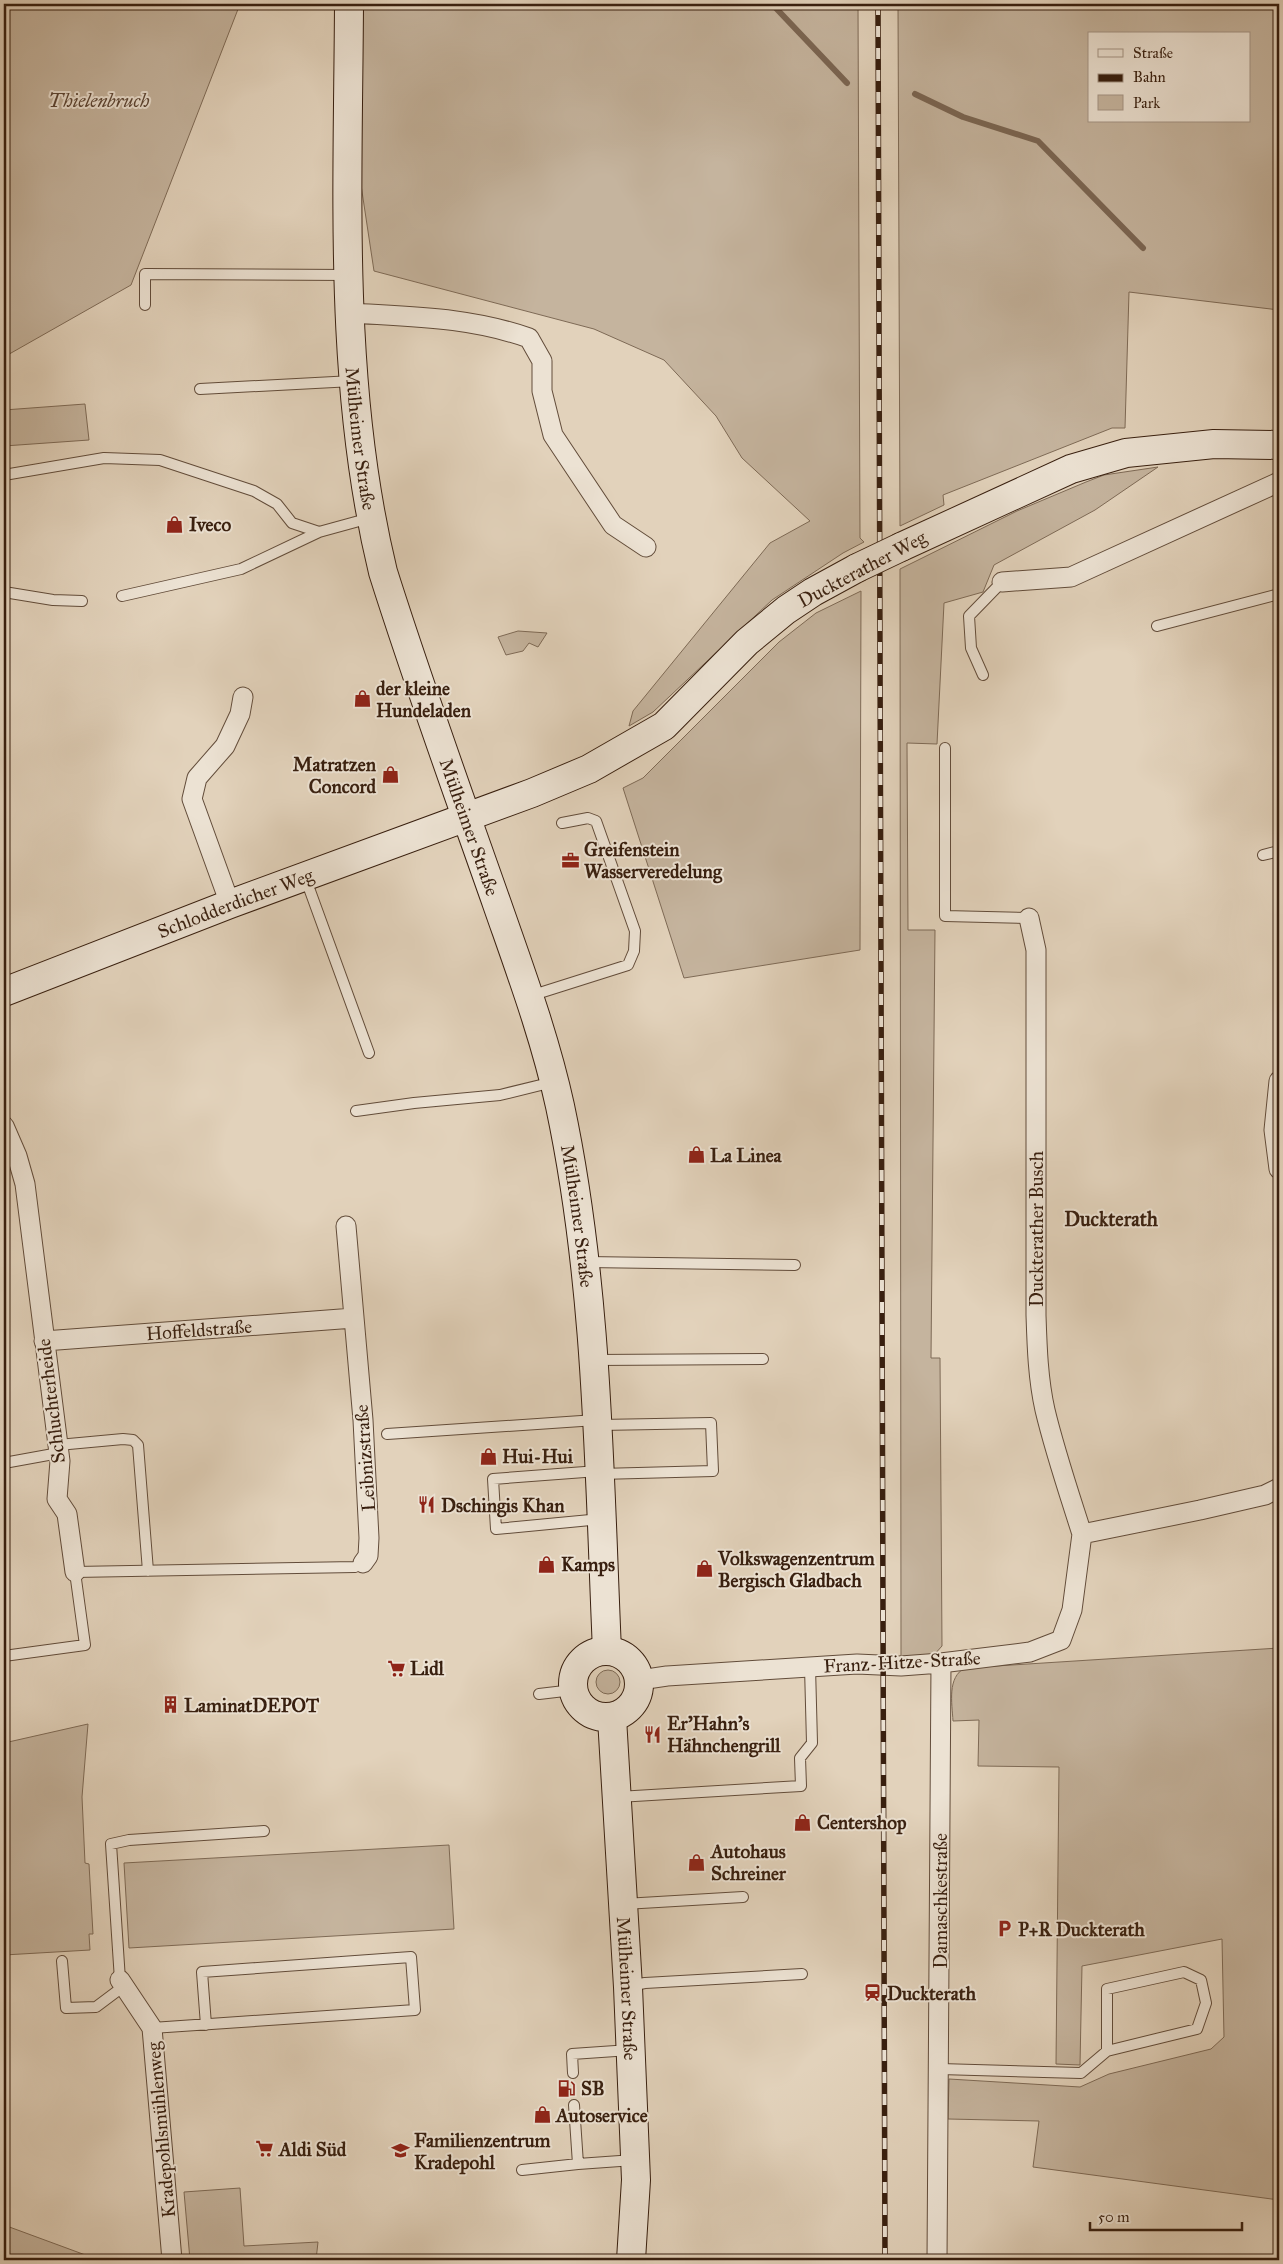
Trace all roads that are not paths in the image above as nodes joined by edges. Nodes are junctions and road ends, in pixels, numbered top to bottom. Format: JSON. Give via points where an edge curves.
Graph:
{"nodes":[{"id":1,"x":349,"y":4,"type":"edge"},
{"id":2,"x":349,"y":274,"type":"junction"},
{"id":3,"x":145,"y":305,"type":"dead end"},
{"id":4,"x":350,"y":313,"type":"junction"},
{"id":5,"x":353,"y":381,"type":"junction"},
{"id":6,"x":200,"y":389,"type":"dead end"},
{"id":7,"x":1279,"y":444,"type":"edge"},
{"id":8,"x":4,"y":475,"type":"edge"},
{"id":9,"x":1279,"y":482,"type":"edge"},
{"id":10,"x":370,"y":518,"type":"junction"},
{"id":11,"x":319,"y":532,"type":"junction"},
{"id":12,"x":646,"y":547,"type":"dead end"},
{"id":13,"x":1002,"y":582,"type":"joint"},
{"id":14,"x":4,"y":592,"type":"edge"},
{"id":15,"x":1279,"y":594,"type":"edge"},
{"id":16,"x":122,"y":596,"type":"dead end"},
{"id":17,"x":82,"y":601,"type":"dead end"},
{"id":18,"x":1157,"y":626,"type":"dead end"},
{"id":19,"x":983,"y":675,"type":"dead end"},
{"id":20,"x":243,"y":697,"type":"dead end"},
{"id":21,"x":945,"y":748,"type":"dead end"},
{"id":22,"x":466,"y":816,"type":"junction"},
{"id":23,"x":562,"y":823,"type":"dead end"},
{"id":24,"x":1279,"y":851,"type":"edge"},
{"id":25,"x":1263,"y":856,"type":"dead end"},
{"id":26,"x":305,"y":876,"type":"junction"},
{"id":27,"x":230,"y":904,"type":"junction"},
{"id":28,"x":1029,"y":918,"type":"joint"},
{"id":29,"x":4,"y":992,"type":"edge"},
{"id":30,"x":529,"y":996,"type":"junction"},
{"id":31,"x":368,"y":1053,"type":"dead end"},
{"id":32,"x":1279,"y":1081,"type":"edge"},
{"id":33,"x":554,"y":1082,"type":"junction"},
{"id":34,"x":356,"y":1111,"type":"dead end"},
{"id":35,"x":4,"y":1126,"type":"edge"},
{"id":36,"x":1279,"y":1169,"type":"edge"},
{"id":37,"x":346,"y":1226,"type":"dead end"},
{"id":38,"x":585,"y":1262,"type":"junction"},
{"id":39,"x":795,"y":1265,"type":"dead end"},
{"id":40,"x":354,"y":1318,"type":"junction"},
{"id":41,"x":44,"y":1341,"type":"junction"},
{"id":42,"x":764,"y":1359,"type":"dead end"},
{"id":43,"x":593,"y":1360,"type":"junction"},
{"id":44,"x":597,"y":1423,"type":"junction"},
{"id":45,"x":386,"y":1434,"type":"dead end"},
{"id":46,"x":59,"y":1449,"type":"junction"},
{"id":47,"x":4,"y":1463,"type":"edge"},
{"id":48,"x":599,"y":1472,"type":"junction"},
{"id":49,"x":1279,"y":1488,"type":"edge"},
{"id":50,"x":601,"y":1519,"type":"junction"},
{"id":51,"x":1082,"y":1534,"type":"junction"},
{"id":52,"x":363,"y":1563,"type":"joint"},
{"id":53,"x":148,"y":1571,"type":"junction"},
{"id":54,"x":75,"y":1572,"type":"junction"},
{"id":55,"x":607,"y":1650,"type":"junction"},
{"id":56,"x":4,"y":1656,"type":"edge"},
{"id":57,"x":941,"y":1663,"type":"junction"},
{"id":58,"x":810,"y":1667,"type":"junction"},
{"id":59,"x":640,"y":1680,"type":"junction"},
{"id":60,"x":573,"y":1690,"type":"junction"},
{"id":61,"x":539,"y":1694,"type":"dead end"},
{"id":62,"x":612,"y":1718,"type":"junction"},
{"id":63,"x":617,"y":1797,"type":"junction"},
{"id":64,"x":264,"y":1831,"type":"dead end"},
{"id":65,"x":743,"y":1897,"type":"dead end"},
{"id":66,"x":623,"y":1904,"type":"junction"},
{"id":67,"x":62,"y":1961,"type":"dead end"},
{"id":68,"x":802,"y":1974,"type":"dead end"},
{"id":69,"x":122,"y":1983,"type":"junction"},
{"id":70,"x":628,"y":1986,"type":"junction"},
{"id":71,"x":206,"y":2025,"type":"junction"},
{"id":72,"x":152,"y":2028,"type":"junction"},
{"id":73,"x":630,"y":2050,"type":"junction"},
{"id":74,"x":1107,"y":2051,"type":"junction"},
{"id":75,"x":940,"y":2069,"type":"junction"},
{"id":76,"x":573,"y":2073,"type":"dead end"},
{"id":77,"x":574,"y":2105,"type":"dead end"},
{"id":78,"x":635,"y":2160,"type":"junction"},
{"id":79,"x":578,"y":2164,"type":"junction"},
{"id":80,"x":522,"y":2170,"type":"dead end"},
{"id":81,"x":172,"y":2260,"type":"edge"},
{"id":82,"x":631,"y":2260,"type":"edge"},
{"id":83,"x":937,"y":2260,"type":"edge"}],
"edges":[{"from":1,"to":2,"type":"main road","name":"Mülheimer Straße"},
{"from":2,"to":3,"type":"lane","via":[[145,274]]},
{"from":2,"to":4,"type":"main road","name":"Mülheimer Straße"},
{"from":4,"to":5,"type":"main road","name":"Mülheimer Straße"},
{"from":4,"to":12,"type":"street","via":[[460,320],[529,338],[542,361],[542,391],[553,435],[613,525]]},
{"from":5,"to":6,"type":"lane"},
{"from":5,"to":10,"type":"main road","name":"Mülheimer Straße"},
{"from":7,"to":22,"type":"main road","name":"Duckterather Weg","bridge":true,"via":[[1214,444],[1126,453],[1071,469],[901,547],[813,592],[747,642],[664,726],[590,769]]},
{"from":8,"to":11,"type":"lane","via":[[104,458],[160,460],[254,491],[277,504],[292,524]]},
{"from":9,"to":13,"type":"street","via":[[1072,577]]},
{"from":10,"to":11,"type":"lane"},
{"from":10,"to":22,"type":"main road","name":"Mülheimer Straße","via":[[391,599]]},
{"from":11,"to":16,"type":"lane","via":[[241,569]]},
{"from":13,"to":19,"type":"lane","via":[[969,616],[971,648]]},
{"from":14,"to":17,"type":"lane"},
{"from":15,"to":18,"type":"lane"},
{"from":20,"to":27,"type":"street","via":[[240,714],[228,740],[197,778],[192,799]]},
{"from":21,"to":28,"type":"lane","via":[[945,916]]},
{"from":22,"to":26,"type":"main road","name":"Schlodderdicher Weg"},
{"from":22,"to":30,"type":"main road","name":"Mülheimer Straße"},
{"from":23,"to":30,"type":"lane","via":[[588,818],[596,821],[635,931],[634,951],[628,966]]},
{"from":24,"to":25,"type":"lane"},
{"from":26,"to":27,"type":"main road","name":"Schlodderdicher Weg"},
{"from":26,"to":31,"type":"lane"},
{"from":27,"to":29,"type":"main road","name":"Schlodderdicher Weg"},
{"from":28,"to":51,"type":"street","name":"Duckterather Busch","via":[[1036,950],[1038,1364],[1045,1409]]},
{"from":30,"to":33,"type":"main road","name":"Mülheimer Straße"},
{"from":32,"to":36,"type":"street","via":[[1274,1130]]},
{"from":33,"to":34,"type":"lane","via":[[500,1095],[414,1102]]},
{"from":33,"to":38,"type":"main road","name":"Mülheimer Straße","via":[[579,1210]]},
{"from":35,"to":41,"type":"street","name":"Schluchterheide","via":[[25,1184]]},
{"from":37,"to":40,"type":"street","name":"Leibnizstraße"},
{"from":38,"to":39,"type":"lane"},
{"from":38,"to":43,"type":"main road","name":"Mülheimer Straße"},
{"from":40,"to":41,"type":"street","name":"Hoffeldstraße"},
{"from":40,"to":52,"type":"street","name":"Leibnizstraße","via":[[369,1538],[368,1556]]},
{"from":41,"to":46,"type":"street","name":"Schluchterheide"},
{"from":42,"to":43,"type":"lane"},
{"from":43,"to":44,"type":"main road","name":"Mülheimer Straße"},
{"from":44,"to":45,"type":"lane"},
{"from":44,"to":48,"type":"main road","name":"Mülheimer Straße"},
{"from":44,"to":48,"type":"lane","via":[[711,1423],[713,1462],[713,1471]]},
{"from":46,"to":47,"type":"lane"},
{"from":46,"to":53,"type":"lane","via":[[123,1439],[138,1444]]},
{"from":46,"to":54,"type":"street","name":"Schluchterheide","via":[[57,1499],[67,1514]]},
{"from":48,"to":50,"type":"main road","name":"Mülheimer Straße"},
{"from":48,"to":50,"type":"lane","via":[[493,1479],[496,1529]]},
{"from":49,"to":51,"type":"street","via":[[1265,1495]]},
{"from":50,"to":55,"type":"main road","name":"Mülheimer Straße"},
{"from":51,"to":57,"type":"street","name":"Franz-Hitze-Straße","via":[[1072,1610],[1061,1640],[1030,1652]]},
{"from":52,"to":53,"type":"lane","name":"Leibnizstraße","via":[[355,1567]]},
{"from":53,"to":54,"type":"lane"},
{"from":54,"to":56,"type":"lane","via":[[85,1645]]},
{"from":55,"to":59,"type":"main road","via":[[632,1662]]},
{"from":55,"to":60,"type":"main road","via":[[595,1652],[581,1663],[573,1678]]},
{"from":57,"to":58,"type":"street","name":"Franz-Hitze-Straße"},
{"from":57,"to":75,"type":"street","name":"Damaschkestraße"},
{"from":58,"to":59,"type":"street","name":"Franz-Hitze-Straße"},
{"from":58,"to":63,"type":"lane","via":[[812,1743],[800,1758],[801,1786]]},
{"from":59,"to":62,"type":"main road","via":[[636,1700],[630,1708]]},
{"from":60,"to":61,"type":"lane"},
{"from":60,"to":62,"type":"main road","via":[[576,1700],[591,1714]]},
{"from":62,"to":63,"type":"main road","name":"Mülheimer Straße"},
{"from":63,"to":66,"type":"main road","name":"Mülheimer Straße"},
{"from":64,"to":69,"type":"lane","via":[[129,1840],[112,1844]]},
{"from":65,"to":66,"type":"lane"},
{"from":66,"to":70,"type":"main road","name":"Mülheimer Straße"},
{"from":67,"to":69,"type":"lane","via":[[66,2008],[96,2007]]},
{"from":68,"to":70,"type":"lane"},
{"from":69,"to":72,"type":"street","name":"Kradepohlsmühlenweg"},
{"from":70,"to":73,"type":"main road","name":"Mülheimer Straße"},
{"from":71,"to":71,"type":"lane","via":[[415,2010],[411,1957],[202,1972]]},
{"from":71,"to":72,"type":"lane"},
{"from":72,"to":81,"type":"street","name":"Kradepohlsmühlenweg"},
{"from":73,"to":76,"type":"lane","via":[[572,2054]]},
{"from":73,"to":78,"type":"main road","name":"Mülheimer Straße"},
{"from":74,"to":74,"type":"lane","via":[[1197,2029],[1206,2003],[1201,1980],[1184,1972],[1107,1989]]},
{"from":74,"to":75,"type":"lane","via":[[1081,2073]]},
{"from":75,"to":83,"type":"street","name":"Damaschkestraße"},
{"from":77,"to":79,"type":"lane"},
{"from":78,"to":79,"type":"lane"},
{"from":78,"to":82,"type":"main road","name":"Mülheimer Straße"},
{"from":79,"to":80,"type":"lane"}]}
